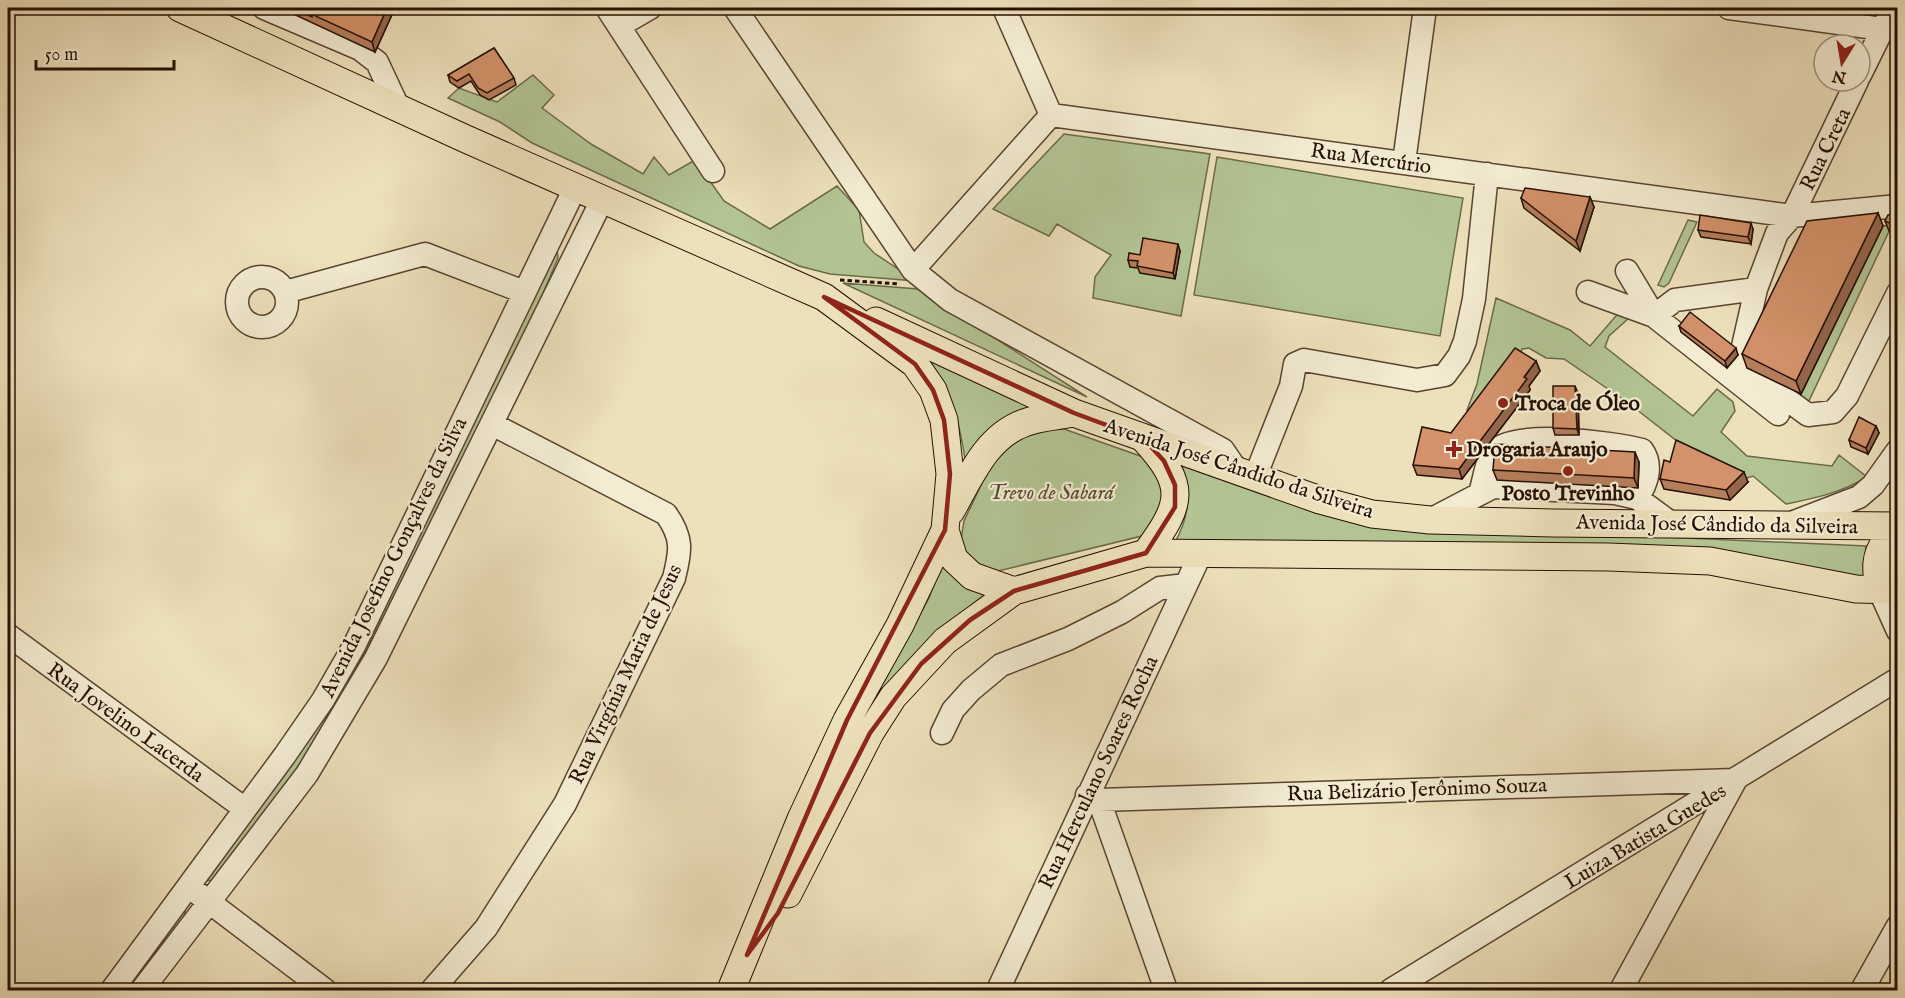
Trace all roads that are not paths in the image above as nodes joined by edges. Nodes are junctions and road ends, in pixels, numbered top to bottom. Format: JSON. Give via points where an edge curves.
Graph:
{"nodes":[{"id":1,"x":180,"y":8,"type":"edge"},
{"id":2,"x":267,"y":8,"type":"edge"},
{"id":3,"x":650,"y":8,"type":"edge"},
{"id":4,"x":735,"y":8,"type":"edge"},
{"id":5,"x":1004,"y":8,"type":"edge"},
{"id":6,"x":1425,"y":8,"type":"edge"},
{"id":7,"x":1729,"y":8,"type":"edge"},
{"id":8,"x":1893,"y":8,"type":"edge"},
{"id":9,"x":613,"y":17,"type":"edge"},
{"id":10,"x":1882,"y":29,"type":"junction"},
{"id":11,"x":1872,"y":50,"type":"edge"},
{"id":12,"x":1851,"y":93,"type":"edge"},
{"id":13,"x":398,"y":107,"type":"junction"},
{"id":14,"x":1051,"y":115,"type":"junction"},
{"id":15,"x":1404,"y":162,"type":"junction"},
{"id":16,"x":713,"y":171,"type":"dead end"},
{"id":17,"x":1487,"y":174,"type":"junction"},
{"id":18,"x":575,"y":188,"type":"junction"},
{"id":19,"x":602,"y":200,"type":"junction"},
{"id":20,"x":1898,"y":206,"type":"edge"},
{"id":21,"x":1792,"y":216,"type":"junction"},
{"id":22,"x":913,"y":270,"type":"junction"},
{"id":23,"x":1627,"y":271,"type":"dead end"},
{"id":24,"x":827,"y":288,"type":"junction"},
{"id":25,"x":1756,"y":289,"type":"junction"},
{"id":26,"x":285,"y":292,"type":"dead end"},
{"id":27,"x":524,"y":292,"type":"junction"},
{"id":28,"x":1588,"y":292,"type":"dead end"},
{"id":29,"x":1898,"y":293,"type":"edge"},
{"id":30,"x":1654,"y":316,"type":"junction"},
{"id":31,"x":1074,"y":413,"type":"junction"},
{"id":32,"x":1778,"y":414,"type":"dead end"},
{"id":33,"x":492,"y":424,"type":"junction"},
{"id":34,"x":1144,"y":439,"type":"junction"},
{"id":35,"x":1898,"y":450,"type":"edge"},
{"id":36,"x":1246,"y":473,"type":"junction"},
{"id":37,"x":1480,"y":492,"type":"junction"},
{"id":38,"x":1637,"y":498,"type":"junction"},
{"id":39,"x":1430,"y":520,"type":"junction"},
{"id":40,"x":1671,"y":524,"type":"junction"},
{"id":41,"x":946,"y":525,"type":"junction"},
{"id":42,"x":1786,"y":525,"type":"junction"},
{"id":43,"x":1898,"y":526,"type":"edge"},
{"id":44,"x":1898,"y":539,"type":"edge"},
{"id":45,"x":1146,"y":553,"type":"junction"},
{"id":46,"x":1200,"y":555,"type":"junction"},
{"id":47,"x":1186,"y":585,"type":"junction"},
{"id":48,"x":1888,"y":590,"type":"edge"},
{"id":49,"x":1014,"y":591,"type":"junction"},
{"id":50,"x":1898,"y":631,"type":"edge"},
{"id":51,"x":8,"y":635,"type":"edge"},
{"id":52,"x":1898,"y":679,"type":"edge"},
{"id":53,"x":942,"y":733,"type":"dead end"},
{"id":54,"x":1736,"y":780,"type":"junction"},
{"id":55,"x":1093,"y":798,"type":"junction"},
{"id":56,"x":245,"y":809,"type":"junction"},
{"id":57,"x":188,"y":886,"type":"junction"},
{"id":58,"x":208,"y":901,"type":"junction"},
{"id":59,"x":1898,"y":926,"type":"edge"},
{"id":60,"x":747,"y":955,"type":"junction"},
{"id":61,"x":112,"y":990,"type":"edge"},
{"id":62,"x":142,"y":990,"type":"edge"},
{"id":63,"x":325,"y":990,"type":"edge"},
{"id":64,"x":432,"y":990,"type":"edge"},
{"id":65,"x":731,"y":990,"type":"edge"},
{"id":66,"x":998,"y":990,"type":"edge"},
{"id":67,"x":1166,"y":990,"type":"edge"},
{"id":68,"x":1391,"y":990,"type":"edge"},
{"id":69,"x":1621,"y":990,"type":"edge"},
{"id":70,"x":1862,"y":990,"type":"edge"}],
"edges":[{"from":1,"to":13,"type":"main road"},
{"from":2,"to":13,"type":"street","via":[[360,49],[377,62]]},
{"from":3,"to":9,"type":"street"},
{"from":4,"to":22,"type":"street"},
{"from":5,"to":14,"type":"street"},
{"from":6,"to":15,"type":"street"},
{"from":7,"to":10,"type":"street"},
{"from":8,"to":10,"type":"street"},
{"from":9,"to":16,"type":"street"},
{"from":10,"to":11,"type":"street"},
{"from":12,"to":21,"type":"street","name":"Rua Creta"},
{"from":13,"to":18,"type":"main road"},
{"from":14,"to":15,"type":"street","name":"Rua Mercúrio"},
{"from":14,"to":22,"type":"street"},
{"from":15,"to":17,"type":"street","name":"Rua Mercúrio"},
{"from":17,"to":21,"type":"street","name":"Rua Mercúrio"},
{"from":17,"to":36,"type":"street","via":[[1466,341],[1445,375],[1417,380],[1304,360],[1295,364],[1291,387]]},
{"from":18,"to":19,"type":"main road"},
{"from":18,"to":27,"type":"street","name":"Avenida Josefino Gonçalves da Silva"},
{"from":19,"to":24,"type":"main road"},
{"from":19,"to":33,"type":"street","name":"Avenida Josefino Gonçalves da Silva"},
{"from":20,"to":21,"type":"street","name":"Rua Mercúrio"},
{"from":21,"to":25,"type":"street","name":"Rua Creta","via":[[1777,233]]},
{"from":22,"to":36,"type":"street","via":[[950,300],[1222,450]]},
{"from":23,"to":30,"type":"street"},
{"from":24,"to":31,"type":"main road","name":"Avenida José Cândido da Silveira"},
{"from":24,"to":41,"type":"main road","via":[[915,364],[933,390],[944,420],[950,474]]},
{"from":25,"to":29,"type":"street","name":"Rua Creta","via":[[1739,364],[1808,415],[1833,412],[1846,396]]},
{"from":25,"to":30,"type":"street","via":[[1676,300]]},
{"from":26,"to":27,"type":"street","via":[[425,254]]},
{"from":27,"to":56,"type":"street","name":"Avenida Josefino Gonçalves da Silva","via":[[354,646],[323,700]]},
{"from":28,"to":30,"type":"street"},
{"from":30,"to":32,"type":"street"},
{"from":31,"to":34,"type":"main road","name":"Avenida José Cândido da Silveira"},
{"from":31,"to":41,"type":"main road","via":[[1025,422],[1000,435],[983,455]]},
{"from":33,"to":58,"type":"street","name":"Avenida Josefino Gonçalves da Silva","via":[[376,658],[344,714],[306,774]]},
{"from":33,"to":64,"type":"street","name":"Rua Virgínia Maria de Jesus","via":[[666,514],[678,532],[680,555],[675,578],[565,804],[486,928]]},
{"from":34,"to":36,"type":"main road","name":"Avenida José Cândido da Silveira"},
{"from":34,"to":45,"type":"main road","via":[[1164,461],[1175,485],[1174,507]]},
{"from":35,"to":42,"type":"street","via":[[1873,485],[1859,497]]},
{"from":36,"to":39,"type":"main road","name":"Avenida José Cândido da Silveira","via":[[1372,514]]},
{"from":37,"to":38,"type":"street","via":[[1493,487],[1616,493]]},
{"from":37,"to":38,"type":"street","via":[[1492,452],[1506,443],[1529,440],[1618,444],[1642,450],[1648,458],[1646,486]]},
{"from":37,"to":39,"type":"street"},
{"from":38,"to":40,"type":"street"},
{"from":39,"to":40,"type":"main road","name":"Avenida José Cândido da Silveira"},
{"from":40,"to":42,"type":"main road","name":"Avenida José Cândido da Silveira"},
{"from":41,"to":49,"type":"main road","via":[[954,559],[972,576]]},
{"from":41,"to":60,"type":"main road","via":[[900,625],[842,730],[801,819]]},
{"from":42,"to":43,"type":"main road","name":"Avenida José Cândido da Silveira"},
{"from":44,"to":48,"type":"main road","via":[[1886,541],[1880,549],[1876,571]]},
{"from":45,"to":46,"type":"main road","name":"Avenida José Cândido da Silveira"},
{"from":45,"to":49,"type":"main road","name":"Avenida José Cândido da Silveira"},
{"from":46,"to":47,"type":"street","name":"Rua Herculano Soares Rocha"},
{"from":46,"to":48,"type":"main road","name":"Avenida José Cândido da Silveira","via":[[1710,561],[1856,589]]},
{"from":47,"to":53,"type":"street","via":[[1160,588],[1068,639],[1000,665],[953,710]]},
{"from":47,"to":55,"type":"street","name":"Rua Herculano Soares Rocha"},
{"from":48,"to":50,"type":"street"},
{"from":49,"to":60,"type":"main road","name":"Avenida José Cândido da Silveira","via":[[945,641],[893,697],[870,733],[778,913]]},
{"from":51,"to":56,"type":"street","name":"Rua Jovelino Lacerda"},
{"from":52,"to":54,"type":"street","name":"Luiza Batista Guedes"},
{"from":54,"to":55,"type":"street","name":"Rua Belizário Jerônimo Souza"},
{"from":54,"to":68,"type":"street","name":"Luiza Batista Guedes"},
{"from":54,"to":69,"type":"street"},
{"from":55,"to":66,"type":"street","name":"Rua Herculano Soares Rocha"},
{"from":55,"to":67,"type":"street"},
{"from":56,"to":57,"type":"street","name":"Avenida Josefino Gonçalves da Silva"},
{"from":57,"to":58,"type":"street"},
{"from":57,"to":61,"type":"street","name":"Avenida Josefino Gonçalves da Silva"},
{"from":58,"to":62,"type":"street","name":"Avenida Josefino Gonçalves da Silva"},
{"from":58,"to":63,"type":"street"},
{"from":59,"to":70,"type":"street"},
{"from":60,"to":65,"type":"main road"}]}
